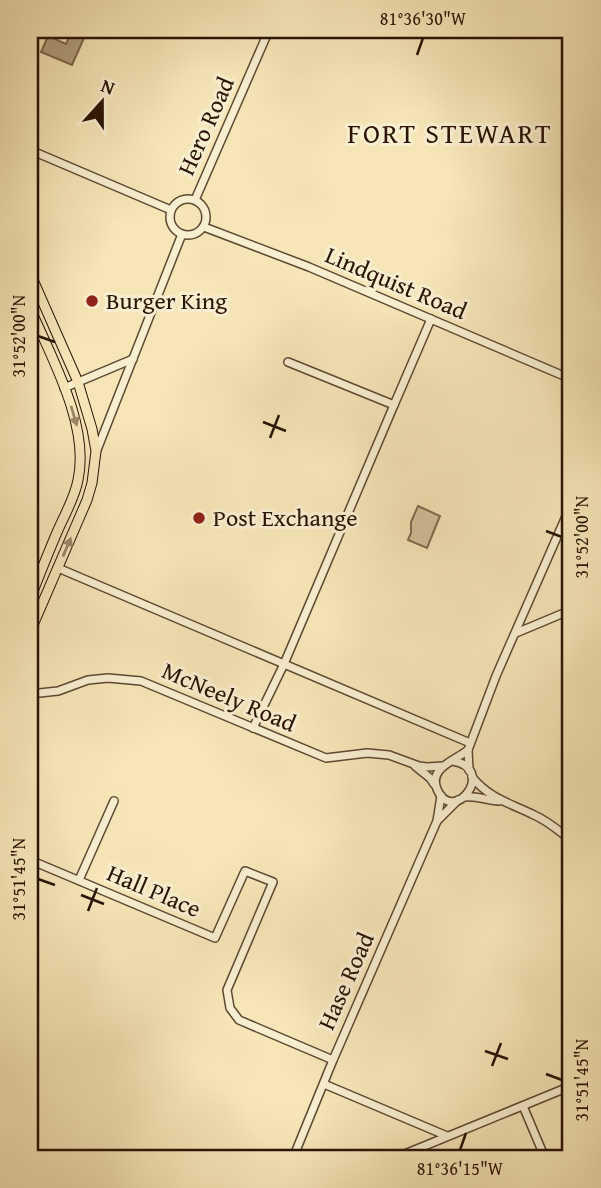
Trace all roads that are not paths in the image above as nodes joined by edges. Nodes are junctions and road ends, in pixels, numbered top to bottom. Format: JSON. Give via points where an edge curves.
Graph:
{"nodes":[{"id":1,"x":269,"y":30,"type":"edge"},
{"id":2,"x":30,"y":149,"type":"edge"},
{"id":3,"x":195,"y":200,"type":"junction"},
{"id":4,"x":171,"y":210,"type":"junction"},
{"id":5,"x":204,"y":226,"type":"junction"},
{"id":6,"x":182,"y":234,"type":"junction"},
{"id":7,"x":30,"y":273,"type":"edge"},
{"id":8,"x":30,"y":308,"type":"edge"},
{"id":9,"x":431,"y":319,"type":"junction"},
{"id":10,"x":132,"y":359,"type":"junction"},
{"id":11,"x":288,"y":362,"type":"dead end"},
{"id":12,"x":571,"y":379,"type":"edge"},
{"id":13,"x":78,"y":382,"type":"junction"},
{"id":14,"x":64,"y":388,"type":"junction"},
{"id":15,"x":394,"y":405,"type":"junction"},
{"id":16,"x":96,"y":451,"type":"junction"},
{"id":17,"x":571,"y":505,"type":"edge"},
{"id":18,"x":58,"y":568,"type":"junction"},
{"id":19,"x":30,"y":599,"type":"edge"},
{"id":20,"x":571,"y":610,"type":"edge"},
{"id":21,"x":30,"y":632,"type":"edge"},
{"id":22,"x":516,"y":633,"type":"junction"},
{"id":23,"x":284,"y":664,"type":"junction"},
{"id":24,"x":30,"y":694,"type":"edge"},
{"id":25,"x":253,"y":728,"type":"junction"},
{"id":26,"x":469,"y":747,"type":"junction"},
{"id":27,"x":453,"y":761,"type":"junction"},
{"id":28,"x":412,"y":764,"type":"junction"},
{"id":29,"x":443,"y":765,"type":"junction"},
{"id":30,"x":470,"y":773,"type":"junction"},
{"id":31,"x":435,"y":786,"type":"junction"},
{"id":32,"x":440,"y":796,"type":"junction"},
{"id":33,"x":461,"y":799,"type":"junction"},
{"id":34,"x":114,"y":801,"type":"dead end"},
{"id":35,"x":501,"y":801,"type":"junction"},
{"id":36,"x":437,"y":821,"type":"junction"},
{"id":37,"x":571,"y":840,"type":"edge"},
{"id":38,"x":30,"y":860,"type":"edge"},
{"id":39,"x":79,"y":880,"type":"junction"},
{"id":40,"x":332,"y":1060,"type":"junction"},
{"id":41,"x":324,"y":1084,"type":"junction"},
{"id":42,"x":571,"y":1086,"type":"edge"},
{"id":43,"x":523,"y":1106,"type":"junction"},
{"id":44,"x":448,"y":1137,"type":"junction"},
{"id":45,"x":293,"y":1158,"type":"edge"},
{"id":46,"x":394,"y":1158,"type":"edge"},
{"id":47,"x":545,"y":1158,"type":"edge"}],
"edges":[{"from":1,"to":3,"type":"street","name":"Hero Road"},
{"from":2,"to":4,"type":"street"},
{"from":3,"to":4,"type":"street","via":[[181,200]]},
{"from":3,"to":5,"type":"street","via":[[206,211]]},
{"from":4,"to":6,"type":"street","via":[[173,228]]},
{"from":5,"to":6,"type":"street","via":[[194,235]]},
{"from":5,"to":9,"type":"street","name":"Lindquist Road"},
{"from":6,"to":10,"type":"street"},
{"from":7,"to":13,"type":"main road"},
{"from":8,"to":14,"type":"main road"},
{"from":9,"to":12,"type":"street","name":"Lindquist Road"},
{"from":9,"to":15,"type":"street"},
{"from":10,"to":13,"type":"street"},
{"from":10,"to":16,"type":"street"},
{"from":11,"to":15,"type":"street"},
{"from":13,"to":14,"type":"street"},
{"from":13,"to":16,"type":"main road"},
{"from":14,"to":19,"type":"main road","one_way":true,"via":[[79,432],[78,482]]},
{"from":15,"to":23,"type":"street"},
{"from":18,"to":16,"type":"main road","one_way":true,"via":[[87,500]]},
{"from":17,"to":22,"type":"street"},
{"from":18,"to":21,"type":"main road"},
{"from":18,"to":23,"type":"street"},
{"from":20,"to":22,"type":"street"},
{"from":22,"to":26,"type":"street"},
{"from":23,"to":25,"type":"street"},
{"from":23,"to":26,"type":"street"},
{"from":24,"to":25,"type":"street","name":"McNeely Road","via":[[58,691],[88,680],[124,678],[152,685]]},
{"from":25,"to":28,"type":"street","name":"McNeely Road","via":[[326,758],[367,753],[390,755]]},
{"from":26,"to":27,"type":"street"},
{"from":26,"to":30,"type":"street"},
{"from":27,"to":29,"type":"street"},
{"from":27,"to":30,"type":"street"},
{"from":28,"to":29,"type":"street"},
{"from":28,"to":31,"type":"street"},
{"from":29,"to":31,"type":"street"},
{"from":30,"to":33,"type":"street","via":[[471,789]]},
{"from":30,"to":35,"type":"street"},
{"from":31,"to":32,"type":"street"},
{"from":32,"to":33,"type":"street"},
{"from":32,"to":36,"type":"street"},
{"from":33,"to":35,"type":"street"},
{"from":33,"to":36,"type":"street"},
{"from":34,"to":39,"type":"street"},
{"from":35,"to":37,"type":"street","via":[[548,822]]},
{"from":36,"to":40,"type":"street","name":"Hase Road"},
{"from":38,"to":39,"type":"street","name":"Hall Place"},
{"from":39,"to":40,"type":"street","name":"Hall Place","via":[[215,937],[245,871],[273,882],[228,990],[230,1008],[239,1020]]},
{"from":40,"to":41,"type":"street","name":"Hase Road"},
{"from":41,"to":44,"type":"street"},
{"from":41,"to":45,"type":"street","name":"Hase Road"},
{"from":42,"to":43,"type":"street"},
{"from":43,"to":44,"type":"street"},
{"from":43,"to":47,"type":"street"},
{"from":44,"to":46,"type":"street"}]}
